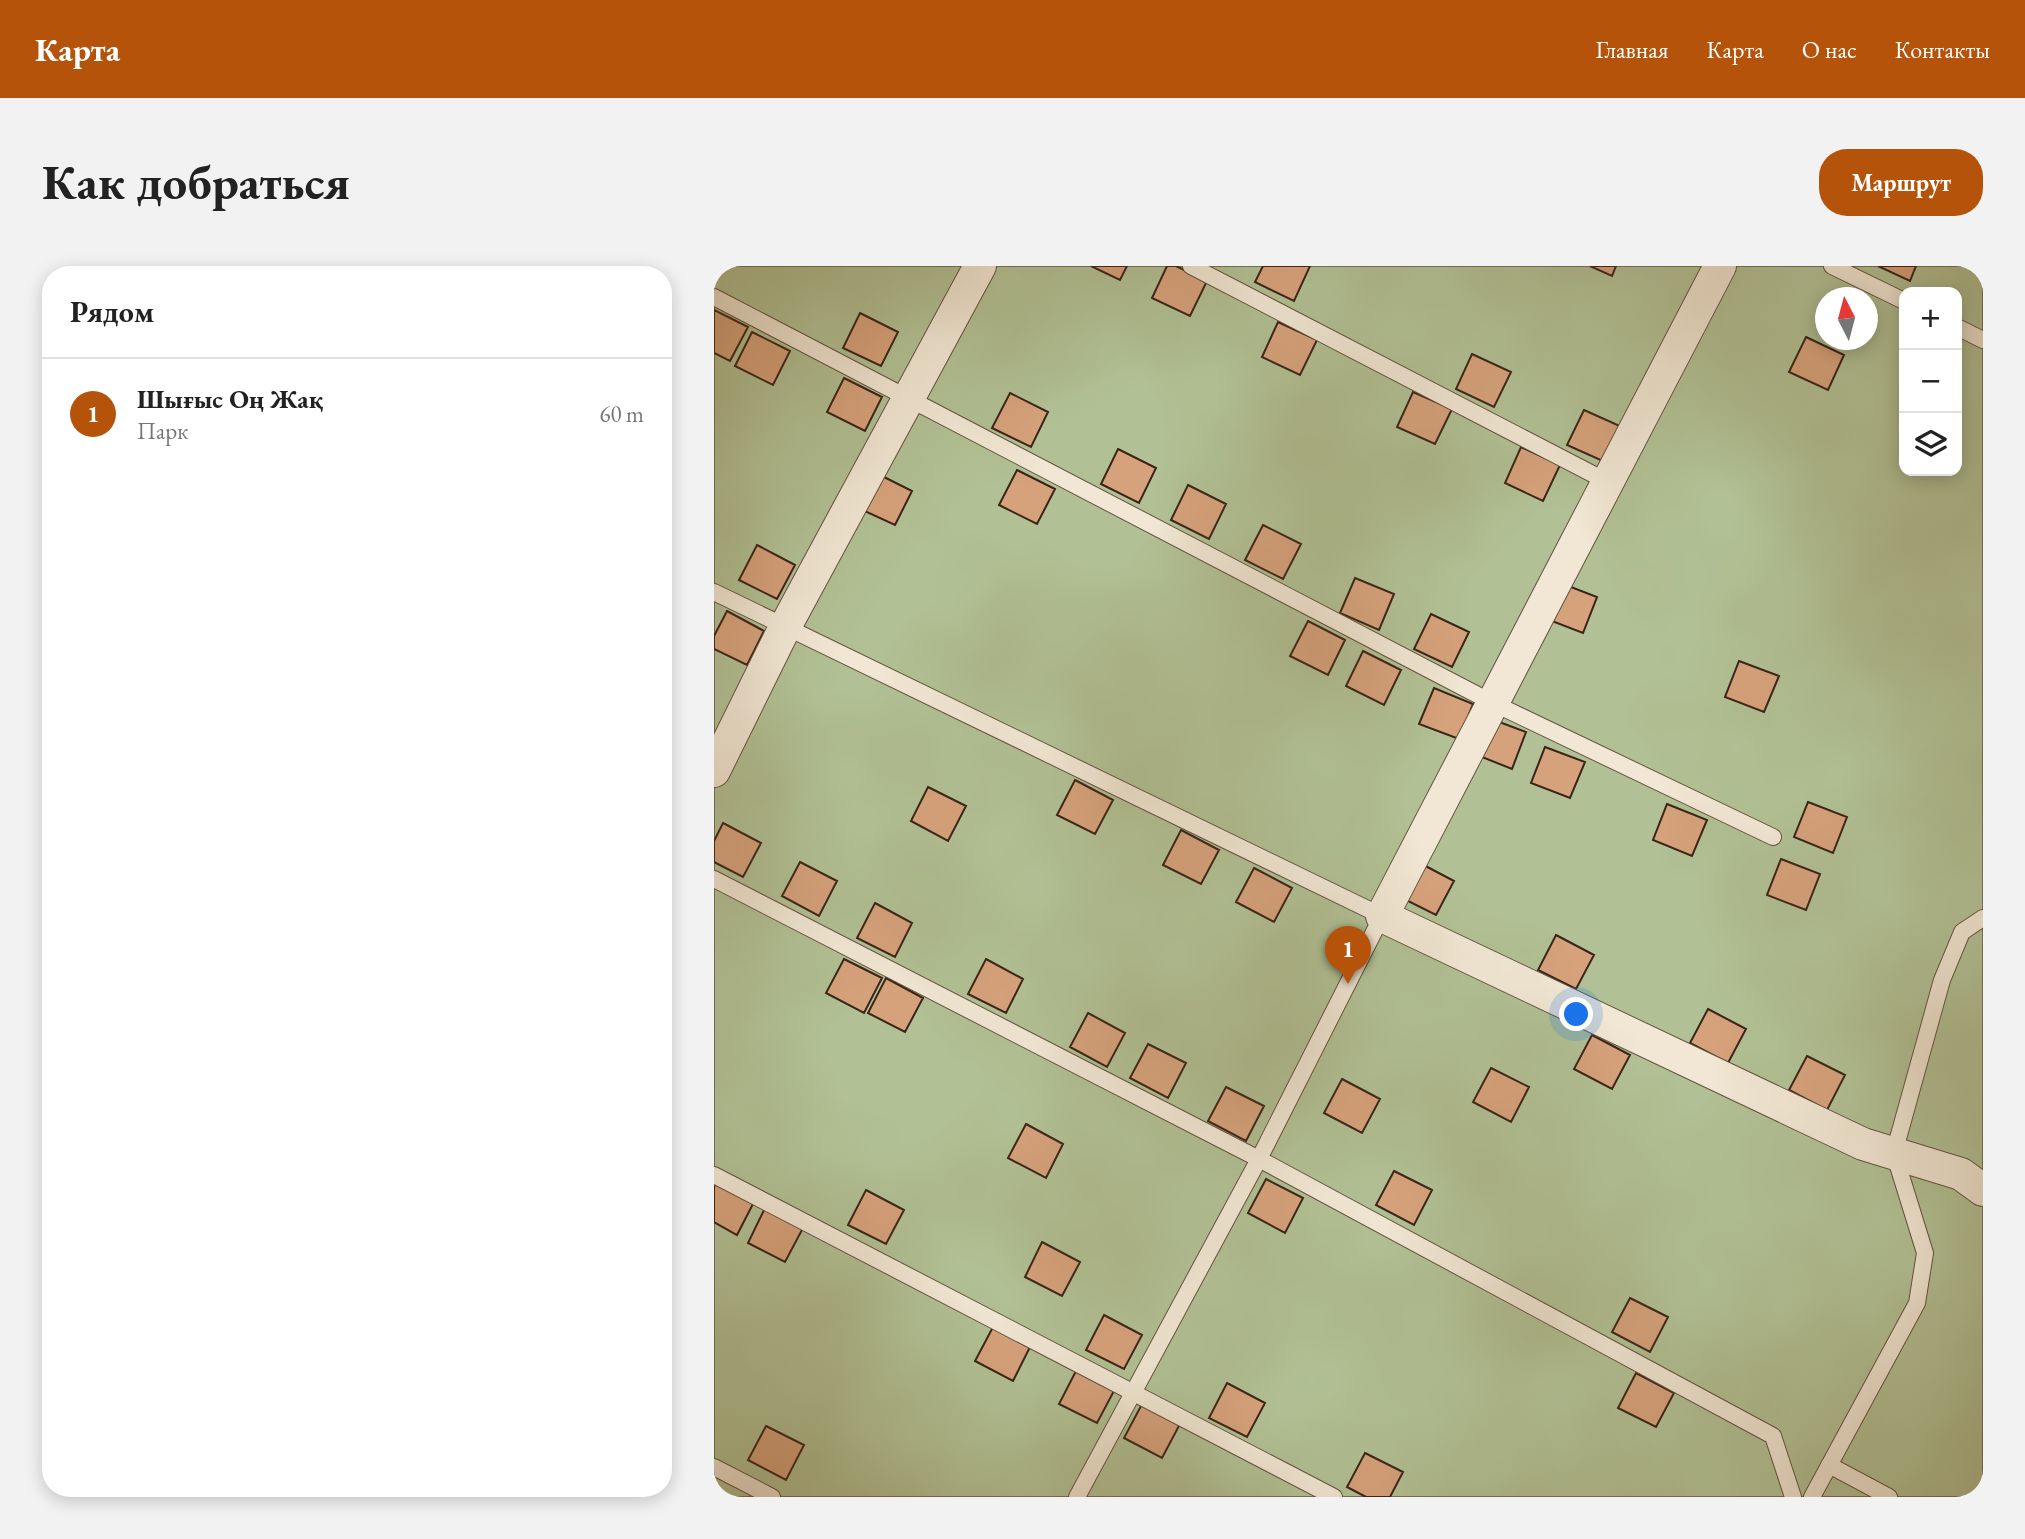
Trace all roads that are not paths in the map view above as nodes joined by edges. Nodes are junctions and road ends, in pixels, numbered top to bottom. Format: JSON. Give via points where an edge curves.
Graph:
{"nodes":[{"id":1,"x":980,"y":266,"type":"edge"},
{"id":2,"x":1191,"y":266,"type":"edge"},
{"id":3,"x":1720,"y":266,"type":"edge"},
{"id":4,"x":1832,"y":266,"type":"edge"},
{"id":5,"x":714,"y":297,"type":"edge"},
{"id":6,"x":1899,"y":299,"type":"edge"},
{"id":7,"x":1962,"y":330,"type":"edge"},
{"id":8,"x":1983,"y":340,"type":"edge"},
{"id":9,"x":910,"y":399,"type":"junction"},
{"id":10,"x":1608,"y":482,"type":"junction"},
{"id":11,"x":714,"y":592,"type":"edge"},
{"id":12,"x":785,"y":627,"type":"junction"},
{"id":13,"x":1493,"y":704,"type":"junction"},
{"id":14,"x":714,"y":771,"type":"edge"},
{"id":15,"x":1773,"y":837,"type":"dead end"},
{"id":16,"x":714,"y":878,"type":"edge"},
{"id":17,"x":1382,"y":916,"type":"junction"},
{"id":18,"x":1983,"y":918,"type":"edge"},
{"id":19,"x":1894,"y":1153,"type":"junction"},
{"id":20,"x":1259,"y":1159,"type":"junction"},
{"id":21,"x":714,"y":1175,"type":"edge"},
{"id":22,"x":1983,"y":1190,"type":"edge"},
{"id":23,"x":1132,"y":1392,"type":"junction"},
{"id":24,"x":1829,"y":1465,"type":"junction"},
{"id":25,"x":714,"y":1466,"type":"edge"},
{"id":26,"x":772,"y":1497,"type":"edge"},
{"id":27,"x":1077,"y":1497,"type":"edge"},
{"id":28,"x":1334,"y":1497,"type":"edge"},
{"id":29,"x":1793,"y":1497,"type":"edge"},
{"id":30,"x":1812,"y":1497,"type":"edge"},
{"id":31,"x":1889,"y":1497,"type":"edge"}],
"edges":[{"from":1,"to":9,"type":"street"},
{"from":2,"to":10,"type":"lane"},
{"from":3,"to":10,"type":"street"},
{"from":4,"to":6,"type":"lane"},
{"from":5,"to":9,"type":"lane"},
{"from":7,"to":8,"type":"lane"},
{"from":9,"to":12,"type":"street"},
{"from":9,"to":13,"type":"lane"},
{"from":10,"to":13,"type":"street"},
{"from":11,"to":12,"type":"lane"},
{"from":12,"to":14,"type":"street"},
{"from":12,"to":17,"type":"lane"},
{"from":13,"to":15,"type":"lane"},
{"from":13,"to":17,"type":"street"},
{"from":16,"to":20,"type":"lane"},
{"from":17,"to":19,"type":"street","via":[[1863,1144]]},
{"from":17,"to":20,"type":"lane"},
{"from":18,"to":19,"type":"lane","via":[[1962,932],[1942,980]]},
{"from":19,"to":22,"type":"street","via":[[1961,1174]]},
{"from":19,"to":24,"type":"lane","via":[[1925,1253],[1917,1303]]},
{"from":20,"to":23,"type":"lane"},
{"from":20,"to":29,"type":"lane","via":[[1773,1436]]},
{"from":21,"to":23,"type":"lane"},
{"from":23,"to":27,"type":"lane"},
{"from":23,"to":28,"type":"lane"},
{"from":24,"to":30,"type":"lane"},
{"from":24,"to":31,"type":"lane"},
{"from":25,"to":26,"type":"lane"}]}
